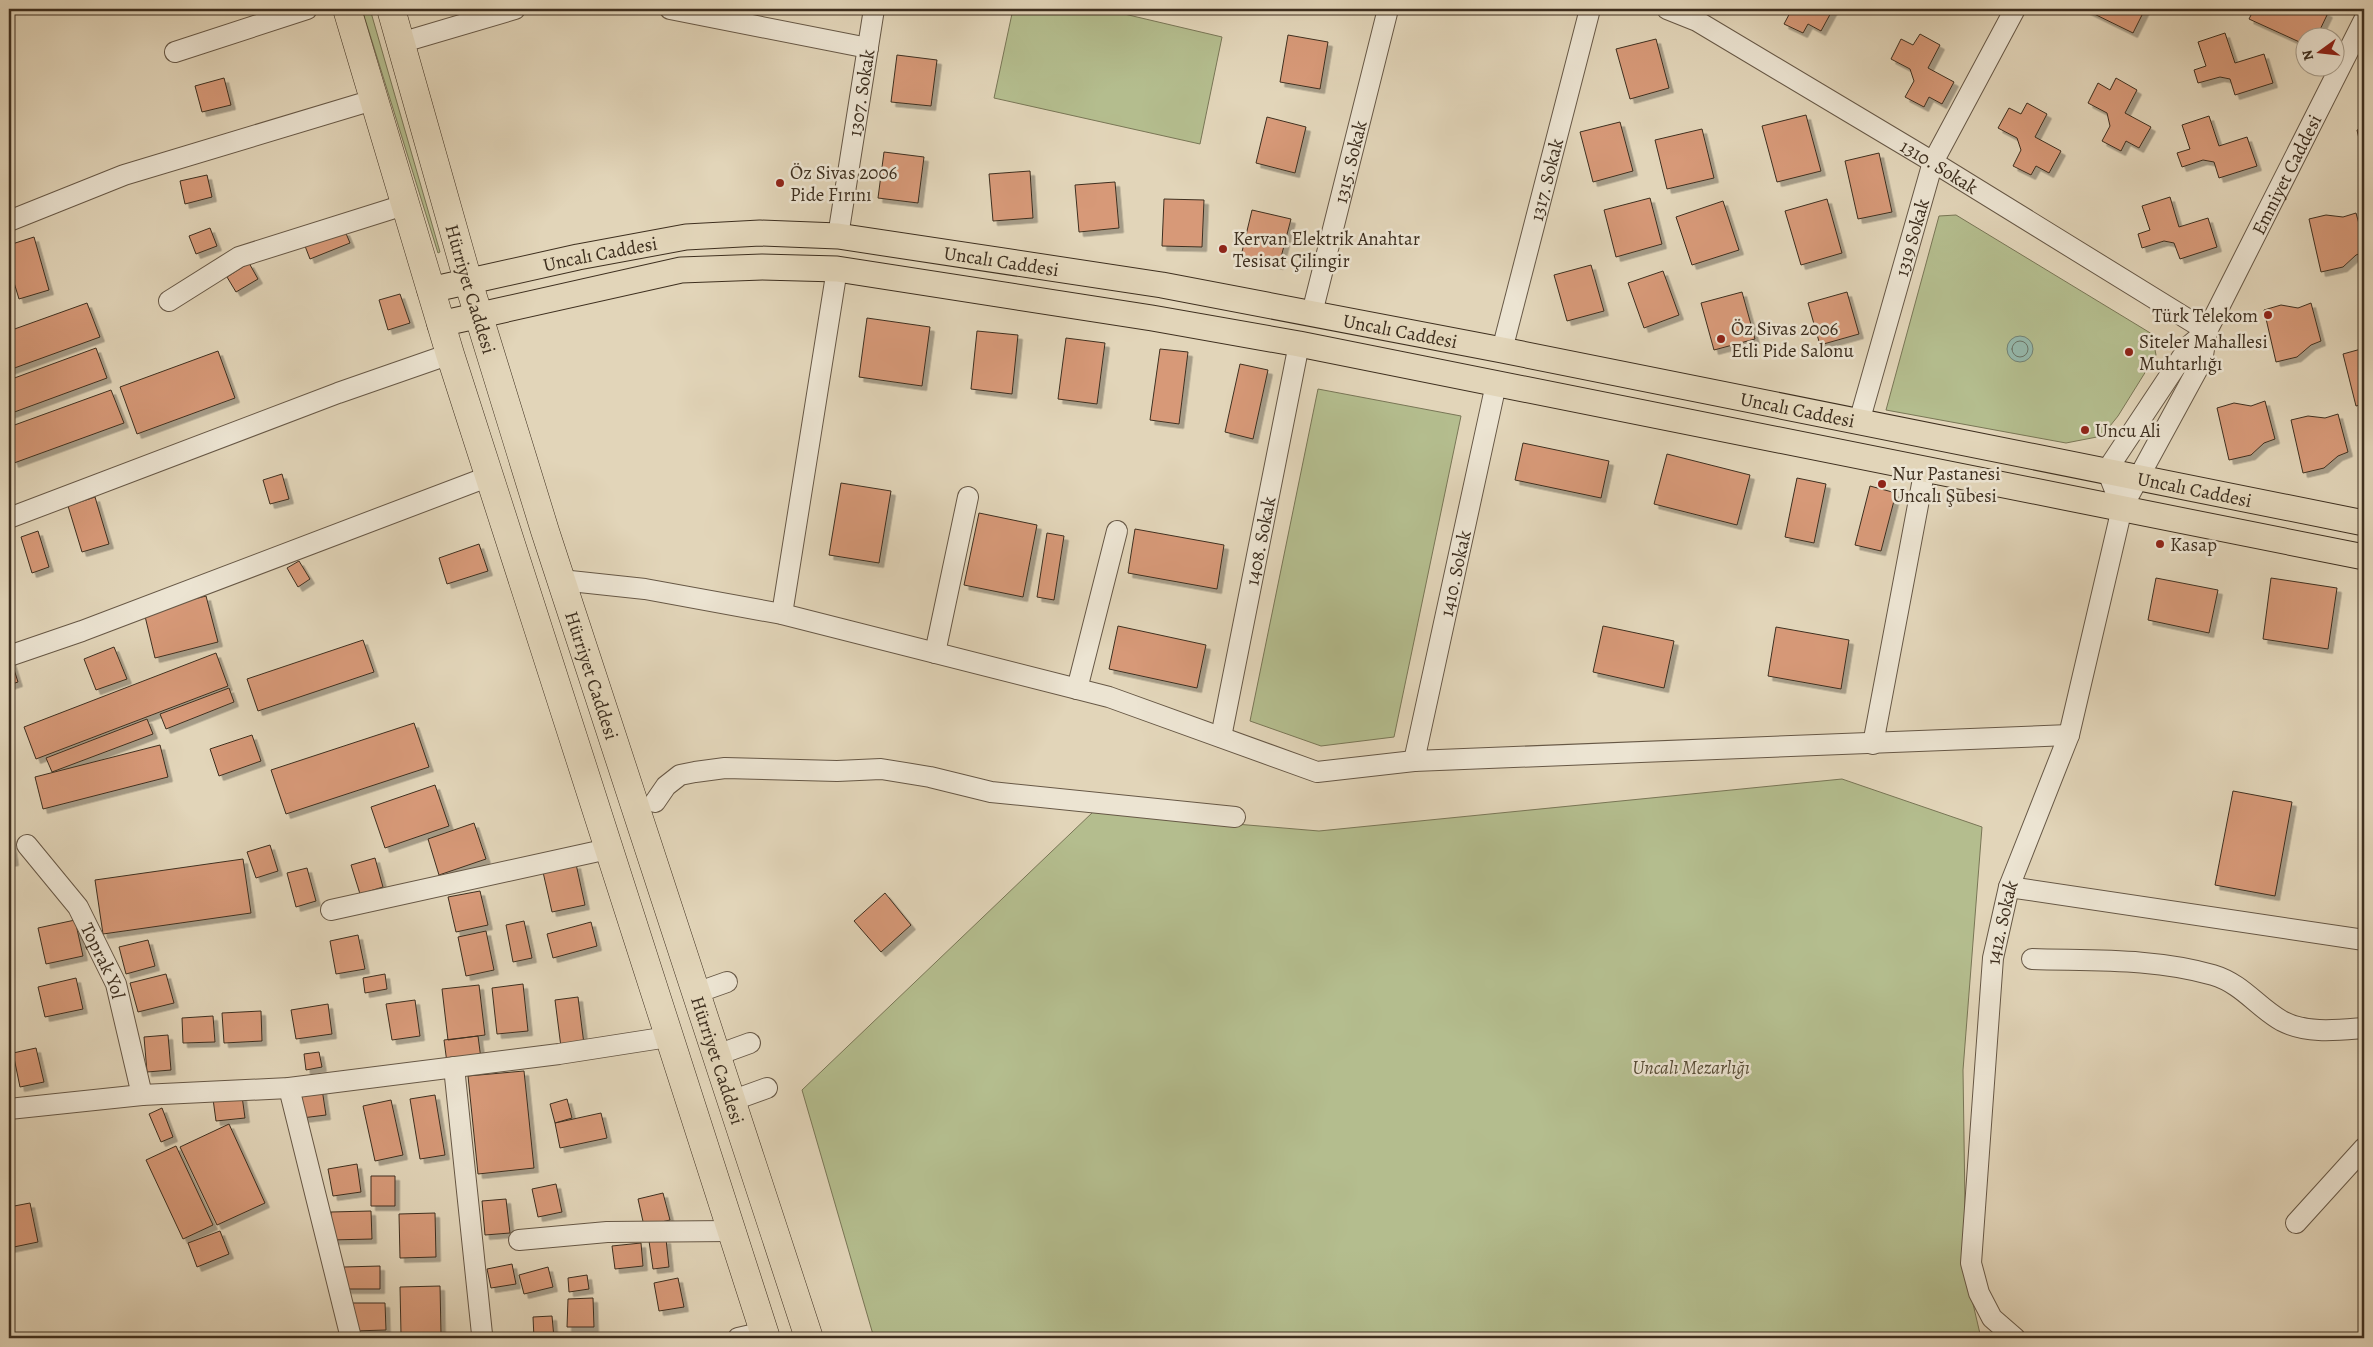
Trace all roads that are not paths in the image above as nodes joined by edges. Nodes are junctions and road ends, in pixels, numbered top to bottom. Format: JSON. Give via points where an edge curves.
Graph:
{"nodes":[{"id":1,"x":306,"y":9,"type":"edge"},
{"id":2,"x":347,"y":9,"type":"edge"},
{"id":3,"x":391,"y":9,"type":"edge"},
{"id":4,"x":515,"y":9,"type":"edge"},
{"id":5,"x":670,"y":9,"type":"edge"},
{"id":6,"x":874,"y":9,"type":"edge"},
{"id":7,"x":1388,"y":9,"type":"edge"},
{"id":8,"x":1590,"y":9,"type":"edge"},
{"id":9,"x":1668,"y":9,"type":"edge"},
{"id":10,"x":2015,"y":9,"type":"edge"},
{"id":11,"x":1700,"y":15,"type":"edge"},
{"id":12,"x":2364,"y":20,"type":"edge"},
{"id":13,"x":400,"y":43,"type":"junction"},
{"id":14,"x":868,"y":48,"type":"junction"},
{"id":15,"x":175,"y":52,"type":"dead end"},
{"id":16,"x":373,"y":100,"type":"junction"},
{"id":17,"x":1933,"y":162,"type":"junction"},
{"id":18,"x":404,"y":205,"type":"junction"},
{"id":19,"x":9,"y":221,"type":"edge"},
{"id":20,"x":838,"y":236,"type":"junction"},
{"id":21,"x":837,"y":269,"type":"junction"},
{"id":22,"x":468,"y":281,"type":"junction"},
{"id":23,"x":430,"y":290,"type":"junction"},
{"id":24,"x":170,"y":300,"type":"dead end"},
{"id":25,"x":478,"y":314,"type":"junction"},
{"id":26,"x":1312,"y":314,"type":"junction"},
{"id":27,"x":440,"y":324,"type":"junction"},
{"id":28,"x":2207,"y":331,"type":"junction"},
{"id":29,"x":1299,"y":344,"type":"junction"},
{"id":30,"x":1502,"y":350,"type":"junction"},
{"id":31,"x":450,"y":354,"type":"junction"},
{"id":32,"x":1496,"y":384,"type":"junction"},
{"id":33,"x":1860,"y":422,"type":"junction"},
{"id":34,"x":1925,"y":468,"type":"junction"},
{"id":35,"x":2107,"y":470,"type":"junction"},
{"id":36,"x":490,"y":476,"type":"junction"},
{"id":37,"x":2137,"y":478,"type":"junction"},
{"id":38,"x":968,"y":497,"type":"dead end"},
{"id":39,"x":2122,"y":508,"type":"junction"},
{"id":40,"x":9,"y":518,"type":"edge"},
{"id":41,"x":2364,"y":523,"type":"edge"},
{"id":42,"x":1118,"y":530,"type":"dead end"},
{"id":43,"x":2364,"y":557,"type":"edge"},
{"id":44,"x":561,"y":580,"type":"junction"},
{"id":45,"x":782,"y":614,"type":"junction"},
{"id":46,"x":935,"y":653,"type":"junction"},
{"id":47,"x":9,"y":656,"type":"edge"},
{"id":48,"x":1077,"y":689,"type":"junction"},
{"id":49,"x":2069,"y":735,"type":"junction"},
{"id":50,"x":1222,"y":737,"type":"junction"},
{"id":51,"x":1873,"y":744,"type":"junction"},
{"id":52,"x":1414,"y":761,"type":"junction"},
{"id":53,"x":655,"y":802,"type":"dead end"},
{"id":54,"x":1235,"y":816,"type":"dead end"},
{"id":55,"x":27,"y":845,"type":"dead end"},
{"id":56,"x":608,"y":849,"type":"junction"},
{"id":57,"x":2009,"y":887,"type":"junction"},
{"id":58,"x":331,"y":910,"type":"dead end"},
{"id":59,"x":2364,"y":940,"type":"edge"},
{"id":60,"x":2032,"y":959,"type":"dead end"},
{"id":61,"x":728,"y":982,"type":"dead end"},
{"id":62,"x":696,"y":994,"type":"junction"},
{"id":63,"x":2364,"y":1028,"type":"edge"},
{"id":64,"x":668,"y":1037,"type":"junction"},
{"id":65,"x":750,"y":1043,"type":"dead end"},
{"id":66,"x":716,"y":1055,"type":"junction"},
{"id":67,"x":454,"y":1067,"type":"junction"},
{"id":68,"x":289,"y":1088,"type":"junction"},
{"id":69,"x":767,"y":1088,"type":"dead end"},
{"id":70,"x":142,"y":1095,"type":"junction"},
{"id":71,"x":732,"y":1101,"type":"junction"},
{"id":72,"x":9,"y":1109,"type":"edge"},
{"id":73,"x":2364,"y":1148,"type":"edge"},
{"id":74,"x":2296,"y":1223,"type":"dead end"},
{"id":75,"x":731,"y":1231,"type":"junction"},
{"id":76,"x":519,"y":1240,"type":"dead end"},
{"id":77,"x":482,"y":1334,"type":"dead end"},
{"id":78,"x":756,"y":1336,"type":"edge"},
{"id":79,"x":351,"y":1338,"type":"edge"},
{"id":80,"x":809,"y":1338,"type":"edge"},
{"id":81,"x":2015,"y":1338,"type":"edge"}],
"edges":[{"from":1,"to":15,"type":"street"},
{"from":2,"to":16,"type":"highway","name":"Hürriyet Caddesi"},
{"from":3,"to":13,"type":"highway","name":"Hürriyet Caddesi"},
{"from":4,"to":13,"type":"street"},
{"from":5,"to":14,"type":"street"},
{"from":6,"to":14,"type":"street","name":"1307. Sokak"},
{"from":7,"to":26,"type":"street","name":"1315. Sokak"},
{"from":8,"to":30,"type":"street","name":"1317. Sokak"},
{"from":9,"to":11,"type":"street","name":"1310. Sokak"},
{"from":10,"to":17,"type":"street","name":"1319 Sokak"},
{"from":11,"to":17,"type":"street","name":"1310. Sokak"},
{"from":12,"to":28,"type":"street","name":"Emniyet Caddesi"},
{"from":13,"to":22,"type":"highway","name":"Hürriyet Caddesi"},
{"from":14,"to":20,"type":"street","name":"1307. Sokak"},
{"from":16,"to":18,"type":"highway","name":"Hürriyet Caddesi"},
{"from":16,"to":19,"type":"street","via":[[124,175]]},
{"from":17,"to":28,"type":"street","name":"1310. Sokak"},
{"from":17,"to":33,"type":"street","name":"1319 Sokak"},
{"from":18,"to":23,"type":"highway","name":"Hürriyet Caddesi"},
{"from":18,"to":24,"type":"street","via":[[239,257]]},
{"from":20,"to":22,"type":"main road","name":"Uncalı Caddesi","via":[[760,233],[686,237]]},
{"from":20,"to":26,"type":"main road","name":"Uncalı Caddesi","via":[[1162,285]]},
{"from":21,"to":25,"type":"main road","name":"Uncalı Caddesi","via":[[681,270]]},
{"from":21,"to":29,"type":"main road","name":"Uncalı Caddesi"},
{"from":21,"to":45,"type":"street"},
{"from":22,"to":23,"type":"main road","name":"Uncalı Caddesi"},
{"from":22,"to":25,"type":"highway","name":"Hürriyet Caddesi"},
{"from":23,"to":27,"type":"highway","name":"Hürriyet Caddesi"},
{"from":25,"to":27,"type":"main road","name":"Uncalı Caddesi"},
{"from":25,"to":44,"type":"highway","name":"Hürriyet Caddesi"},
{"from":26,"to":30,"type":"main road","name":"Uncalı Caddesi"},
{"from":27,"to":31,"type":"highway","name":"Hürriyet Caddesi"},
{"from":28,"to":35,"type":"street","name":"Emniyet Caddesi","via":[[2190,345]]},
{"from":28,"to":37,"type":"street","name":"Emniyet Caddesi","via":[[2202,361]]},
{"from":29,"to":32,"type":"main road","name":"Uncalı Caddesi"},
{"from":29,"to":50,"type":"street","name":"1408. Sokak"},
{"from":30,"to":33,"type":"main road","name":"Uncalı Caddesi"},
{"from":31,"to":36,"type":"highway","name":"Hürriyet Caddesi"},
{"from":31,"to":40,"type":"street"},
{"from":32,"to":34,"type":"main road","name":"Uncalı Caddesi"},
{"from":32,"to":52,"type":"street","name":"1410. Sokak"},
{"from":33,"to":35,"type":"main road","name":"Uncalı Caddesi"},
{"from":34,"to":39,"type":"main road","name":"Uncalı Caddesi"},
{"from":34,"to":51,"type":"street"},
{"from":35,"to":37,"type":"main road","name":"Uncalı Caddesi"},
{"from":35,"to":39,"type":"street"},
{"from":36,"to":47,"type":"street"},
{"from":36,"to":56,"type":"highway","name":"Hürriyet Caddesi"},
{"from":37,"to":39,"type":"street","name":"Emniyet Caddesi"},
{"from":37,"to":41,"type":"main road","name":"Uncalı Caddesi"},
{"from":38,"to":46,"type":"street"},
{"from":39,"to":43,"type":"main road","name":"Uncalı Caddesi"},
{"from":39,"to":49,"type":"street","name":"1412. Sokak"},
{"from":42,"to":48,"type":"street"},
{"from":44,"to":45,"type":"street","via":[[645,589]]},
{"from":44,"to":62,"type":"highway","name":"Hürriyet Caddesi"},
{"from":45,"to":46,"type":"street"},
{"from":46,"to":48,"type":"street"},
{"from":48,"to":50,"type":"street"},
{"from":49,"to":51,"type":"street"},
{"from":49,"to":57,"type":"street","name":"1412. Sokak"},
{"from":50,"to":52,"type":"street","via":[[1317,772]]},
{"from":51,"to":52,"type":"street"},
{"from":53,"to":54,"type":"street","via":[[666,786],[680,775],[695,772],[725,768],[880,769],[991,792]]},
{"from":55,"to":70,"type":"street","name":"Toprak Yol","via":[[78,907],[116,984]]},
{"from":56,"to":58,"type":"street"},
{"from":56,"to":64,"type":"highway","name":"Hürriyet Caddesi"},
{"from":57,"to":59,"type":"street"},
{"from":57,"to":81,"type":"street","name":"1412. Sokak","via":[[1993,958],[1971,1263],[1979,1293],[1992,1318]]},
{"from":60,"to":63,"type":"street","via":[[2160,963],[2230,981],[2282,1021],[2323,1031]]},
{"from":61,"to":62,"type":"street"},
{"from":62,"to":66,"type":"highway","name":"Hürriyet Caddesi"},
{"from":64,"to":67,"type":"street"},
{"from":64,"to":75,"type":"highway","name":"Hürriyet Caddesi"},
{"from":65,"to":66,"type":"street"},
{"from":66,"to":71,"type":"highway","name":"Hürriyet Caddesi"},
{"from":67,"to":68,"type":"street"},
{"from":67,"to":77,"type":"street"},
{"from":68,"to":70,"type":"street"},
{"from":68,"to":79,"type":"street"},
{"from":69,"to":71,"type":"street"},
{"from":70,"to":72,"type":"street"},
{"from":71,"to":80,"type":"highway","name":"Hürriyet Caddesi"},
{"from":73,"to":74,"type":"street"},
{"from":75,"to":76,"type":"street","via":[[607,1232]]},
{"from":75,"to":78,"type":"highway","name":"Hürriyet Caddesi"}]}
